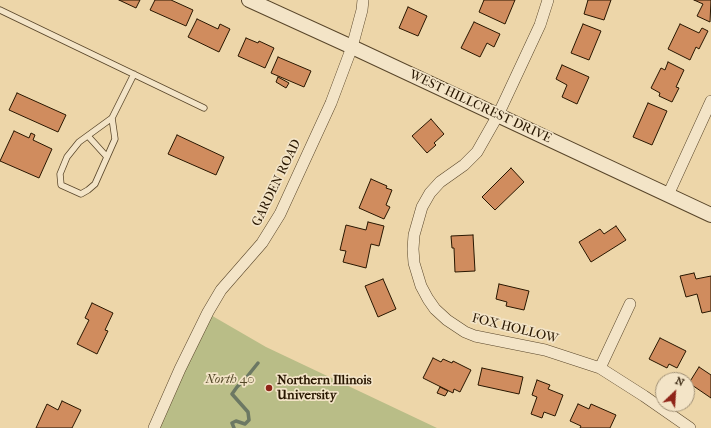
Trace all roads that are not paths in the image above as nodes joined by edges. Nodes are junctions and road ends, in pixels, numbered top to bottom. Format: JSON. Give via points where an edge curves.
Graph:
{"nodes":[{"id":1,"x":249,"y":0,"type":"edge"},
{"id":2,"x":363,"y":0,"type":"edge"},
{"id":3,"x":548,"y":0,"type":"edge"},
{"id":4,"x":0,"y":10,"type":"edge"},
{"id":5,"x":352,"y":47,"type":"junction"},
{"id":6,"x":134,"y":74,"type":"junction"},
{"id":7,"x":711,"y":101,"type":"edge"},
{"id":8,"x":204,"y":108,"type":"dead end"},
{"id":9,"x":498,"y":116,"type":"junction"},
{"id":10,"x":112,"y":118,"type":"junction"},
{"id":11,"x":88,"y":136,"type":"junction"},
{"id":12,"x":107,"y":157,"type":"junction"},
{"id":13,"x":668,"y":195,"type":"junction"},
{"id":14,"x":711,"y":215,"type":"edge"},
{"id":15,"x":630,"y":304,"type":"dead end"},
{"id":16,"x":600,"y":368,"type":"junction"},
{"id":17,"x":154,"y":428,"type":"edge"},
{"id":18,"x":690,"y":428,"type":"edge"}],
"edges":[{"from":1,"to":5,"type":"street","name":"WEST HILLCREST DRIVE"},
{"from":2,"to":5,"type":"street","name":"GARDEN ROAD"},
{"from":3,"to":9,"type":"street","name":"FOX HOLLOW","via":[[540,25]]},
{"from":4,"to":6,"type":"lane"},
{"from":5,"to":9,"type":"street","name":"WEST HILLCREST DRIVE"},
{"from":5,"to":17,"type":"street","name":"GARDEN ROAD","via":[[331,103],[280,214],[262,243],[227,281],[218,295]]},
{"from":6,"to":8,"type":"lane"},
{"from":6,"to":10,"type":"lane"},
{"from":7,"to":13,"type":"street"},
{"from":9,"to":13,"type":"street","name":"WEST HILLCREST DRIVE"},
{"from":9,"to":16,"type":"street","name":"FOX HOLLOW","via":[[477,152],[440,182],[422,207],[413,249],[421,286],[435,308],[465,332],[545,350]]},
{"from":10,"to":11,"type":"lane"},
{"from":10,"to":12,"type":"lane","via":[[116,140]]},
{"from":11,"to":12,"type":"lane"},
{"from":11,"to":12,"type":"lane","via":[[66,157],[60,174],[61,185],[81,194],[88,190],[95,184]]},
{"from":13,"to":14,"type":"street","name":"WEST HILLCREST DRIVE"},
{"from":15,"to":16,"type":"street"},
{"from":16,"to":18,"type":"street","name":"FOX HOLLOW"}]}
